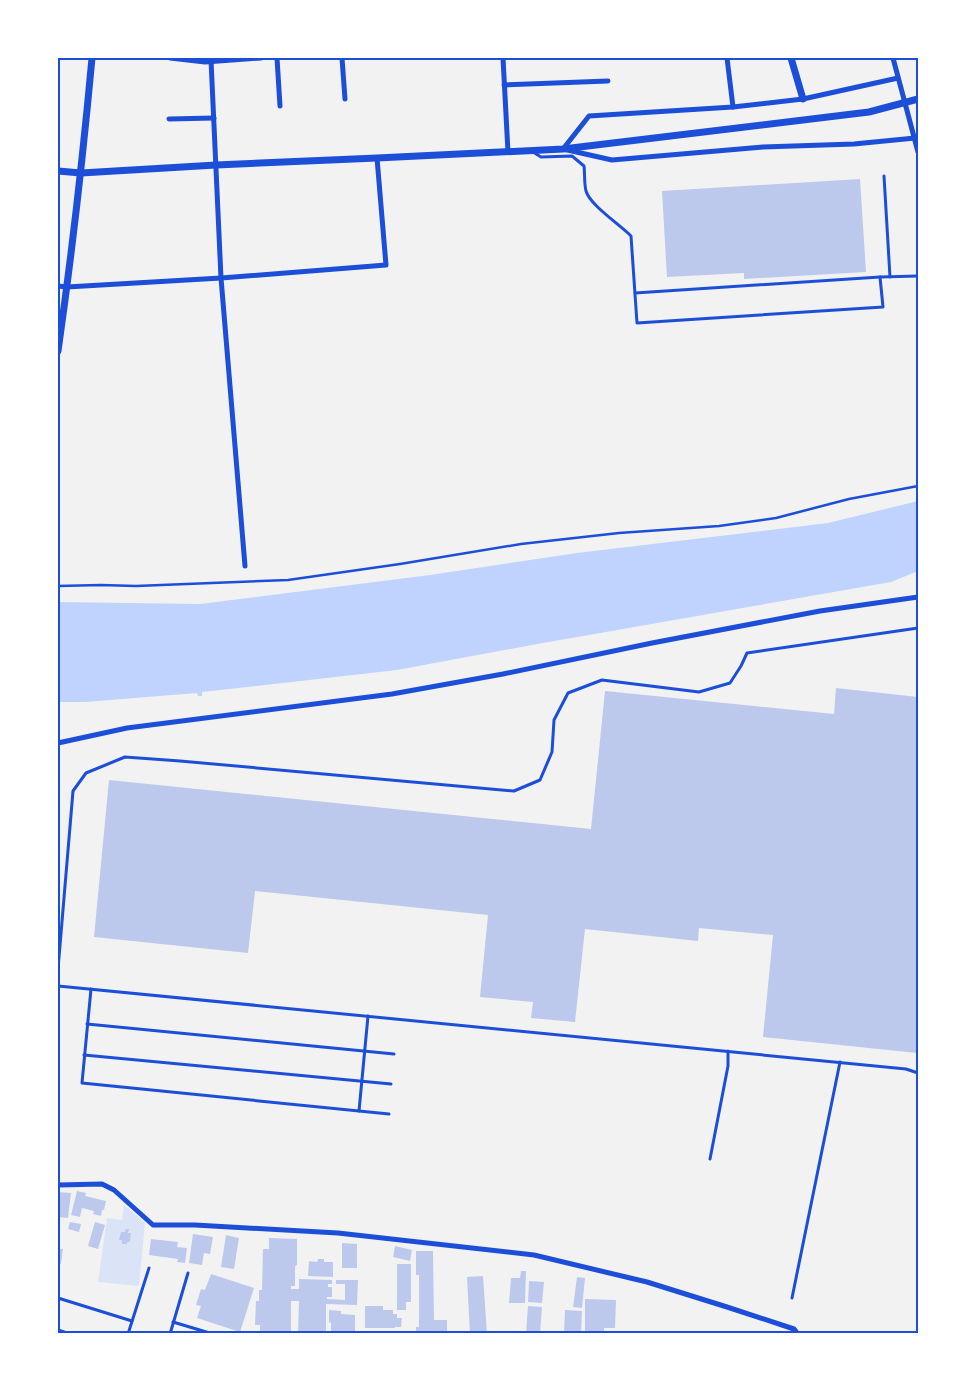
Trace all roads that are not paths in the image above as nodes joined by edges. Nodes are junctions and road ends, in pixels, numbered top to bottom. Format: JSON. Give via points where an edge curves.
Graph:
{"nodes":[{"id":1,"x":92,"y":58,"type":"edge"},
{"id":2,"x":170,"y":58,"type":"edge"},
{"id":3,"x":261,"y":58,"type":"edge"},
{"id":4,"x":277,"y":58,"type":"edge"},
{"id":5,"x":342,"y":58,"type":"edge"},
{"id":6,"x":502,"y":58,"type":"edge"},
{"id":7,"x":727,"y":58,"type":"edge"},
{"id":8,"x":791,"y":58,"type":"edge"},
{"id":9,"x":893,"y":58,"type":"edge"},
{"id":10,"x":211,"y":60,"type":"junction"},
{"id":11,"x":608,"y":81,"type":"dead end"},
{"id":12,"x":899,"y":81,"type":"junction"},
{"id":13,"x":504,"y":85,"type":"junction"},
{"id":14,"x":345,"y":99,"type":"dead end"},
{"id":15,"x":803,"y":99,"type":"junction"},
{"id":16,"x":918,"y":99,"type":"edge"},
{"id":17,"x":280,"y":106,"type":"dead end"},
{"id":18,"x":733,"y":107,"type":"junction"},
{"id":19,"x":214,"y":118,"type":"junction"},
{"id":20,"x":169,"y":119,"type":"dead end"},
{"id":21,"x":915,"y":138,"type":"junction"},
{"id":22,"x":562,"y":149,"type":"junction"},
{"id":23,"x":531,"y":150,"type":"junction"},
{"id":24,"x":508,"y":152,"type":"junction"},
{"id":25,"x":918,"y":152,"type":"edge"},
{"id":26,"x":377,"y":158,"type":"junction"},
{"id":27,"x":216,"y":165,"type":"junction"},
{"id":28,"x":58,"y":171,"type":"edge"},
{"id":29,"x":81,"y":173,"type":"junction"},
{"id":30,"x":884,"y":176,"type":"dead end"},
{"id":31,"x":918,"y":276,"type":"edge"},
{"id":32,"x":880,"y":277,"type":"junction"},
{"id":33,"x":890,"y":277,"type":"junction"},
{"id":34,"x":221,"y":278,"type":"junction"},
{"id":35,"x":58,"y":286,"type":"edge"},
{"id":36,"x":67,"y":287,"type":"junction"},
{"id":37,"x":635,"y":293,"type":"junction"},
{"id":38,"x":58,"y":351,"type":"edge"},
{"id":39,"x":245,"y":566,"type":"dead end"},
{"id":40,"x":918,"y":597,"type":"edge"},
{"id":41,"x":918,"y":628,"type":"edge"},
{"id":42,"x":58,"y":743,"type":"edge"},
{"id":43,"x":58,"y":969,"type":"edge"},
{"id":44,"x":58,"y":986,"type":"edge"},
{"id":45,"x":91,"y":990,"type":"junction"},
{"id":46,"x":368,"y":1016,"type":"junction"},
{"id":47,"x":87,"y":1024,"type":"junction"},
{"id":48,"x":364,"y":1052,"type":"junction"},
{"id":49,"x":728,"y":1052,"type":"junction"},
{"id":50,"x":394,"y":1054,"type":"dead end"},
{"id":51,"x":84,"y":1055,"type":"junction"},
{"id":52,"x":840,"y":1062,"type":"junction"},
{"id":53,"x":918,"y":1073,"type":"edge"},
{"id":54,"x":361,"y":1082,"type":"junction"},
{"id":55,"x":391,"y":1084,"type":"dead end"},
{"id":56,"x":358,"y":1111,"type":"junction"},
{"id":57,"x":389,"y":1114,"type":"dead end"},
{"id":58,"x":710,"y":1159,"type":"dead end"},
{"id":59,"x":58,"y":1185,"type":"edge"},
{"id":60,"x":149,"y":1268,"type":"dead end"},
{"id":61,"x":188,"y":1273,"type":"dead end"},
{"id":62,"x":58,"y":1298,"type":"edge"},
{"id":63,"x":792,"y":1298,"type":"dead end"},
{"id":64,"x":132,"y":1321,"type":"junction"},
{"id":65,"x":173,"y":1322,"type":"junction"},
{"id":66,"x":58,"y":1330,"type":"edge"},
{"id":67,"x":67,"y":1333,"type":"edge"},
{"id":68,"x":128,"y":1334,"type":"edge"},
{"id":69,"x":170,"y":1334,"type":"edge"},
{"id":70,"x":212,"y":1334,"type":"edge"},
{"id":71,"x":798,"y":1334,"type":"edge"}],
"edges":[{"from":1,"to":29,"type":"street"},
{"from":2,"to":10,"type":"street"},
{"from":3,"to":10,"type":"street"},
{"from":4,"to":17,"type":"street"},
{"from":5,"to":14,"type":"street"},
{"from":6,"to":13,"type":"street"},
{"from":7,"to":18,"type":"street"},
{"from":8,"to":15,"type":"street"},
{"from":9,"to":12,"type":"street"},
{"from":10,"to":19,"type":"street"},
{"from":11,"to":13,"type":"street"},
{"from":12,"to":15,"type":"street"},
{"from":12,"to":21,"type":"street"},
{"from":13,"to":24,"type":"street"},
{"from":15,"to":18,"type":"street"},
{"from":16,"to":22,"type":"street","via":[[869,112]]},
{"from":18,"to":22,"type":"street","via":[[589,116]]},
{"from":19,"to":20,"type":"street"},
{"from":19,"to":27,"type":"street"},
{"from":21,"to":22,"type":"street","via":[[612,160]]},
{"from":21,"to":25,"type":"street"},
{"from":22,"to":23,"type":"street"},
{"from":23,"to":24,"type":"street"},
{"from":23,"to":37,"type":"lane","via":[[541,157],[572,156],[584,166],[590,200],[631,236]]},
{"from":24,"to":26,"type":"street"},
{"from":26,"to":27,"type":"street"},
{"from":26,"to":34,"type":"street","via":[[386,265]]},
{"from":27,"to":29,"type":"street"},
{"from":27,"to":34,"type":"street"},
{"from":28,"to":29,"type":"street"},
{"from":29,"to":36,"type":"street"},
{"from":30,"to":33,"type":"lane"},
{"from":31,"to":33,"type":"lane"},
{"from":32,"to":33,"type":"lane"},
{"from":32,"to":37,"type":"lane"},
{"from":32,"to":37,"type":"lane","via":[[883,307],[656,322],[637,323]]},
{"from":34,"to":36,"type":"street"},
{"from":34,"to":39,"type":"street"},
{"from":35,"to":36,"type":"street"},
{"from":36,"to":38,"type":"street"},
{"from":40,"to":42,"type":"street","via":[[820,611],[402,692],[127,728]]},
{"from":41,"to":43,"type":"lane","via":[[747,653],[730,682],[699,692],[602,680],[568,692],[554,720],[552,752],[540,780],[514,791],[125,757],[86,772],[72,791]]},
{"from":44,"to":45,"type":"lane"},
{"from":45,"to":46,"type":"lane"},
{"from":45,"to":47,"type":"lane"},
{"from":46,"to":48,"type":"lane"},
{"from":46,"to":49,"type":"lane"},
{"from":47,"to":48,"type":"lane"},
{"from":47,"to":51,"type":"lane"},
{"from":48,"to":50,"type":"lane"},
{"from":48,"to":54,"type":"lane"},
{"from":49,"to":52,"type":"lane"},
{"from":49,"to":58,"type":"lane"},
{"from":51,"to":54,"type":"lane"},
{"from":51,"to":56,"type":"lane","via":[[82,1083]]},
{"from":52,"to":53,"type":"lane"},
{"from":52,"to":63,"type":"lane"},
{"from":54,"to":55,"type":"lane"},
{"from":54,"to":56,"type":"lane"},
{"from":56,"to":57,"type":"lane"},
{"from":59,"to":71,"type":"street","via":[[102,1184],[114,1190],[153,1225],[338,1233],[534,1255],[656,1285],[794,1329]]},
{"from":60,"to":64,"type":"lane"},
{"from":61,"to":65,"type":"lane"},
{"from":62,"to":64,"type":"lane"},
{"from":64,"to":68,"type":"lane"},
{"from":65,"to":69,"type":"lane"},
{"from":65,"to":70,"type":"lane"},
{"from":66,"to":67,"type":"lane"}]}
